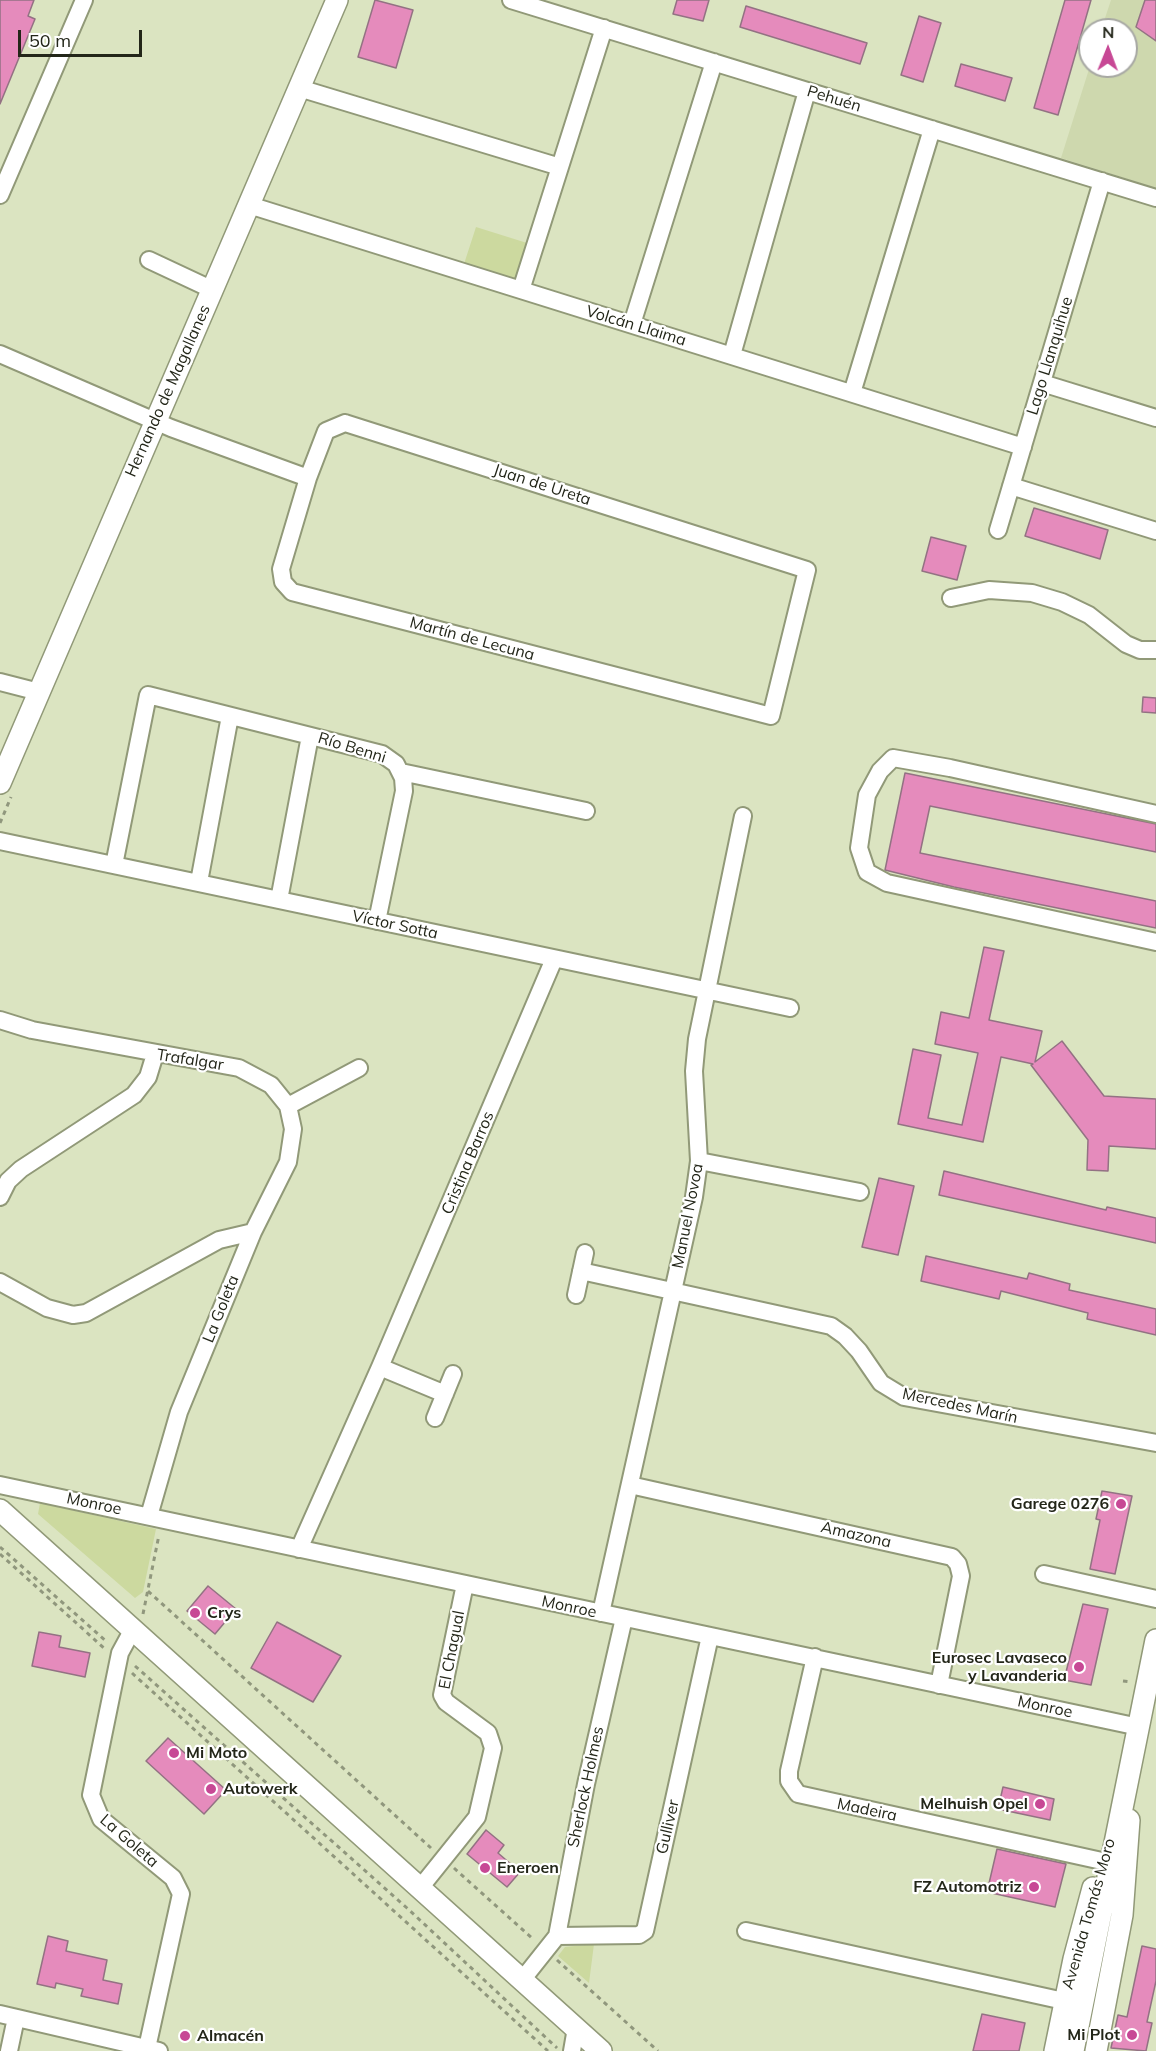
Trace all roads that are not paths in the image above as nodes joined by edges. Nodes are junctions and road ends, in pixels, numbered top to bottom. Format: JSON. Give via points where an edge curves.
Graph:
{"nodes":[{"id":1,"x":84,"y":0,"type":"edge"},
{"id":2,"x":337,"y":0,"type":"edge"},
{"id":3,"x":511,"y":0,"type":"edge"},
{"id":4,"x":603,"y":28,"type":"junction"},
{"id":5,"x":714,"y":62,"type":"junction"},
{"id":6,"x":299,"y":88,"type":"junction"},
{"id":7,"x":807,"y":91,"type":"junction"},
{"id":8,"x":932,"y":129,"type":"junction"},
{"id":9,"x":560,"y":167,"type":"junction"},
{"id":10,"x":1102,"y":181,"type":"junction"},
{"id":11,"x":0,"y":195,"type":"edge"},
{"id":12,"x":1156,"y":198,"type":"edge"},
{"id":13,"x":249,"y":205,"type":"junction"},
{"id":14,"x":148,"y":260,"type":"dead end"},
{"id":15,"x":213,"y":290,"type":"junction"},
{"id":16,"x":521,"y":290,"type":"junction"},
{"id":17,"x":632,"y":324,"type":"junction"},
{"id":18,"x":0,"y":354,"type":"edge"},
{"id":19,"x":732,"y":355,"type":"junction"},
{"id":20,"x":1042,"y":383,"type":"junction"},
{"id":21,"x":852,"y":393,"type":"junction"},
{"id":22,"x":1156,"y":418,"type":"edge"},
{"id":23,"x":155,"y":421,"type":"junction"},
{"id":24,"x":1023,"y":447,"type":"junction"},
{"id":25,"x":308,"y":478,"type":"junction"},
{"id":26,"x":1011,"y":486,"type":"junction"},
{"id":27,"x":998,"y":530,"type":"dead end"},
{"id":28,"x":1156,"y":531,"type":"edge"},
{"id":29,"x":951,"y":598,"type":"dead end"},
{"id":30,"x":1156,"y":650,"type":"edge"},
{"id":31,"x":0,"y":682,"type":"edge"},
{"id":32,"x":39,"y":692,"type":"junction"},
{"id":33,"x":230,"y":716,"type":"junction"},
{"id":34,"x":771,"y":716,"type":"joint"},
{"id":35,"x":310,"y":736,"type":"junction"},
{"id":36,"x":401,"y":772,"type":"junction"},
{"id":37,"x":0,"y":783,"type":"edge"},
{"id":38,"x":586,"y":811,"type":"dead end"},
{"id":39,"x":1156,"y":814,"type":"edge"},
{"id":40,"x":743,"y":816,"type":"dead end"},
{"id":41,"x":0,"y":841,"type":"edge"},
{"id":42,"x":114,"y":865,"type":"junction"},
{"id":43,"x":199,"y":882,"type":"junction"},
{"id":44,"x":279,"y":900,"type":"junction"},
{"id":45,"x":377,"y":921,"type":"junction"},
{"id":46,"x":1156,"y":942,"type":"edge"},
{"id":47,"x":554,"y":959,"type":"junction"},
{"id":48,"x":706,"y":991,"type":"junction"},
{"id":49,"x":790,"y":1008,"type":"dead end"},
{"id":50,"x":0,"y":1020,"type":"edge"},
{"id":51,"x":156,"y":1054,"type":"junction"},
{"id":52,"x":359,"y":1068,"type":"dead end"},
{"id":53,"x":288,"y":1106,"type":"junction"},
{"id":54,"x":699,"y":1161,"type":"junction"},
{"id":55,"x":860,"y":1192,"type":"dead end"},
{"id":56,"x":0,"y":1197,"type":"edge"},
{"id":57,"x":253,"y":1232,"type":"junction"},
{"id":58,"x":585,"y":1253,"type":"dead end"},
{"id":59,"x":581,"y":1271,"type":"junction"},
{"id":60,"x":0,"y":1282,"type":"edge"},
{"id":61,"x":673,"y":1293,"type":"junction"},
{"id":62,"x":576,"y":1295,"type":"dead end"},
{"id":63,"x":380,"y":1367,"type":"junction"},
{"id":64,"x":453,"y":1374,"type":"dead end"},
{"id":65,"x":445,"y":1394,"type":"junction"},
{"id":66,"x":435,"y":1418,"type":"dead end"},
{"id":67,"x":1156,"y":1443,"type":"edge"},
{"id":68,"x":0,"y":1485,"type":"edge"},
{"id":69,"x":630,"y":1485,"type":"junction"},
{"id":70,"x":1,"y":1511,"type":"edge"},
{"id":71,"x":156,"y":1517,"type":"junction"},
{"id":72,"x":299,"y":1549,"type":"junction"},
{"id":73,"x":1044,"y":1574,"type":"dead end"},
{"id":74,"x":465,"y":1584,"type":"junction"},
{"id":75,"x":1156,"y":1599,"type":"edge"},
{"id":76,"x":601,"y":1613,"type":"junction"},
{"id":77,"x":624,"y":1618,"type":"junction"},
{"id":78,"x":135,"y":1632,"type":"junction"},
{"id":79,"x":710,"y":1635,"type":"junction"},
{"id":80,"x":1156,"y":1640,"type":"edge"},
{"id":81,"x":815,"y":1658,"type":"junction"},
{"id":82,"x":939,"y":1685,"type":"junction"},
{"id":83,"x":1150,"y":1702,"type":"edge"},
{"id":84,"x":1139,"y":1727,"type":"junction"},
{"id":85,"x":1128,"y":1778,"type":"junction"},
{"id":86,"x":1106,"y":1862,"type":"junction"},
{"id":87,"x":420,"y":1888,"type":"junction"},
{"id":88,"x":746,"y":1931,"type":"dead end"},
{"id":89,"x":557,"y":1936,"type":"junction"},
{"id":90,"x":522,"y":1980,"type":"junction"},
{"id":91,"x":1064,"y":2001,"type":"junction"},
{"id":92,"x":8,"y":2016,"type":"edge"},
{"id":93,"x":576,"y":2028,"type":"junction"},
{"id":94,"x":153,"y":2050,"type":"edge"},
{"id":95,"x":9,"y":2051,"type":"edge"},
{"id":96,"x":572,"y":2051,"type":"edge"},
{"id":97,"x":601,"y":2051,"type":"edge"},
{"id":98,"x":1055,"y":2051,"type":"edge"},
{"id":99,"x":1073,"y":2051,"type":"edge"},
{"id":100,"x":1096,"y":2051,"type":"edge"}],
"edges":[{"from":1,"to":11,"type":"street"},
{"from":2,"to":6,"type":"main road","name":"Hernando de Magallanes"},
{"from":3,"to":4,"type":"street","name":"Pehuén"},
{"from":4,"to":5,"type":"street","name":"Pehuén"},
{"from":4,"to":9,"type":"street"},
{"from":5,"to":7,"type":"street","name":"Pehuén"},
{"from":5,"to":17,"type":"street"},
{"from":6,"to":9,"type":"street"},
{"from":6,"to":13,"type":"main road","name":"Hernando de Magallanes"},
{"from":7,"to":8,"type":"street","name":"Pehuén"},
{"from":7,"to":19,"type":"street"},
{"from":8,"to":10,"type":"street","name":"Pehuén"},
{"from":8,"to":21,"type":"street"},
{"from":9,"to":16,"type":"street"},
{"from":10,"to":12,"type":"street","name":"Pehuén"},
{"from":10,"to":20,"type":"street","name":"Lago Llanquihue"},
{"from":13,"to":15,"type":"main road","name":"Hernando de Magallanes"},
{"from":13,"to":16,"type":"street","name":"Volcán Llaima"},
{"from":14,"to":15,"type":"street"},
{"from":15,"to":23,"type":"main road","name":"Hernando de Magallanes"},
{"from":16,"to":17,"type":"street","name":"Volcán Llaima"},
{"from":17,"to":19,"type":"street","name":"Volcán Llaima"},
{"from":18,"to":23,"type":"street"},
{"from":19,"to":21,"type":"street","name":"Volcán Llaima"},
{"from":20,"to":22,"type":"street"},
{"from":20,"to":24,"type":"street","name":"Lago Llanquihue"},
{"from":21,"to":24,"type":"street","name":"Volcán Llaima"},
{"from":23,"to":25,"type":"street"},
{"from":23,"to":32,"type":"main road","name":"Hernando de Magallanes"},
{"from":24,"to":26,"type":"street","name":"Lago Llanquihue"},
{"from":25,"to":34,"type":"street","name":"Martín de Lecuna","via":[[281,569],[283,582],[292,592]]},
{"from":25,"to":34,"type":"street","name":"Juan de Ureta","via":[[326,431],[338,424],[352,424],[807,570]]},
{"from":26,"to":27,"type":"street","name":"Lago Llanquihue"},
{"from":26,"to":28,"type":"street"},
{"from":29,"to":30,"type":"street","via":[[989,590],[1032,593],[1089,615],[1126,644],[1140,650]]},
{"from":31,"to":32,"type":"street"},
{"from":32,"to":37,"type":"main road","name":"Hernando de Magallanes"},
{"from":33,"to":35,"type":"street","name":"Río Benni"},
{"from":33,"to":42,"type":"street","name":"Río Benni","via":[[148,695]]},
{"from":33,"to":43,"type":"street"},
{"from":35,"to":36,"type":"street","name":"Río Benni","via":[[382,754]]},
{"from":35,"to":44,"type":"street"},
{"from":36,"to":38,"type":"street","name":"Río Benni"},
{"from":36,"to":45,"type":"street","via":[[404,791]]},
{"from":39,"to":46,"type":"street","via":[[893,758],[880,771],[867,795],[859,848],[867,872],[887,883]]},
{"from":40,"to":48,"type":"street","name":"Manuel Novoa"},
{"from":41,"to":42,"type":"street","name":"Víctor Sotta"},
{"from":42,"to":43,"type":"street","name":"Víctor Sotta"},
{"from":43,"to":44,"type":"street","name":"Víctor Sotta"},
{"from":44,"to":45,"type":"street","name":"Víctor Sotta"},
{"from":45,"to":47,"type":"street","name":"Víctor Sotta"},
{"from":47,"to":48,"type":"street","name":"Víctor Sotta"},
{"from":47,"to":63,"type":"street","name":"Cristina Barros"},
{"from":48,"to":49,"type":"street","name":"Víctor Sotta"},
{"from":48,"to":54,"type":"street","name":"Manuel Novoa","via":[[694,1071]]},
{"from":50,"to":51,"type":"street","name":"Trafalgar"},
{"from":51,"to":53,"type":"street","name":"Trafalgar","via":[[250,1072],[271,1085]]},
{"from":51,"to":56,"type":"street","via":[[148,1077],[134,1095],[21,1169],[8,1181]]},
{"from":52,"to":53,"type":"street"},
{"from":53,"to":57,"type":"street","name":"La Goleta","via":[[293,1130],[291,1152]]},
{"from":54,"to":55,"type":"street"},
{"from":54,"to":61,"type":"street","name":"Manuel Novoa"},
{"from":57,"to":60,"type":"street","via":[[219,1240],[86,1313],[73,1315],[47,1308]]},
{"from":57,"to":71,"type":"street","name":"La Goleta","via":[[179,1412]]},
{"from":58,"to":59,"type":"street"},
{"from":59,"to":61,"type":"street","name":"Mercedes Marín"},
{"from":59,"to":62,"type":"street"},
{"from":61,"to":67,"type":"street","name":"Mercedes Marín","via":[[831,1326],[859,1351],[881,1383],[904,1397]]},
{"from":61,"to":69,"type":"street","name":"Manuel Novoa"},
{"from":63,"to":65,"type":"street"},
{"from":63,"to":72,"type":"street","name":"Cristina Barros"},
{"from":64,"to":65,"type":"street"},
{"from":65,"to":66,"type":"street"},
{"from":68,"to":71,"type":"street","name":"Monroe"},
{"from":69,"to":76,"type":"street","name":"Manuel Novoa"},
{"from":69,"to":82,"type":"street","name":"Amazona","via":[[952,1557],[961,1576]]},
{"from":70,"to":78,"type":"main road"},
{"from":71,"to":72,"type":"street","name":"Monroe"},
{"from":72,"to":74,"type":"street","name":"Monroe"},
{"from":73,"to":75,"type":"street"},
{"from":74,"to":76,"type":"street","name":"Monroe"},
{"from":74,"to":87,"type":"street","name":"El Chagual","via":[[442,1695],[490,1736],[493,1749],[477,1817]]},
{"from":76,"to":77,"type":"street","name":"Monroe"},
{"from":77,"to":79,"type":"street","name":"Monroe"},
{"from":77,"to":89,"type":"street","name":"Sherlock Holmes"},
{"from":78,"to":87,"type":"main road"},
{"from":78,"to":94,"type":"street","name":"La Goleta","via":[[119,1658],[92,1786],[93,1803],[101,1820],[173,1878],[181,1894]]},
{"from":79,"to":81,"type":"street","name":"Monroe"},
{"from":79,"to":89,"type":"street","name":"Gulliver","via":[[645,1931],[639,1935]]},
{"from":80,"to":83,"type":"main road","name":"Avenida Tomás Moro"},
{"from":81,"to":82,"type":"street","name":"Monroe"},
{"from":81,"to":86,"type":"street","name":"Madeira","via":[[789,1771],[791,1786],[798,1794]]},
{"from":82,"to":84,"type":"street","name":"Monroe"},
{"from":83,"to":84,"type":"main road","name":"Avenida Tomás Moro"},
{"from":84,"to":85,"type":"main road","name":"Avenida Tomás Moro"},
{"from":85,"to":86,"type":"main road","name":"Avenida Tomás Moro"},
{"from":85,"to":100,"type":"main road","name":"Avenida Tomás Moro","via":[[1130,1841],[1122,1915]]},
{"from":86,"to":91,"type":"main road","name":"Avenida Tomás Moro","via":[[1080,1934]]},
{"from":86,"to":99,"type":"main road","name":"Avenida Tomás Moro"},
{"from":87,"to":90,"type":"main road"},
{"from":88,"to":91,"type":"street"},
{"from":89,"to":90,"type":"street","name":"Sherlock Holmes"},
{"from":90,"to":93,"type":"main road"},
{"from":91,"to":98,"type":"main road","name":"Avenida Tomás Moro"},
{"from":92,"to":94,"type":"street"},
{"from":92,"to":95,"type":"street"},
{"from":93,"to":96,"type":"street"},
{"from":93,"to":97,"type":"main road"}]}
